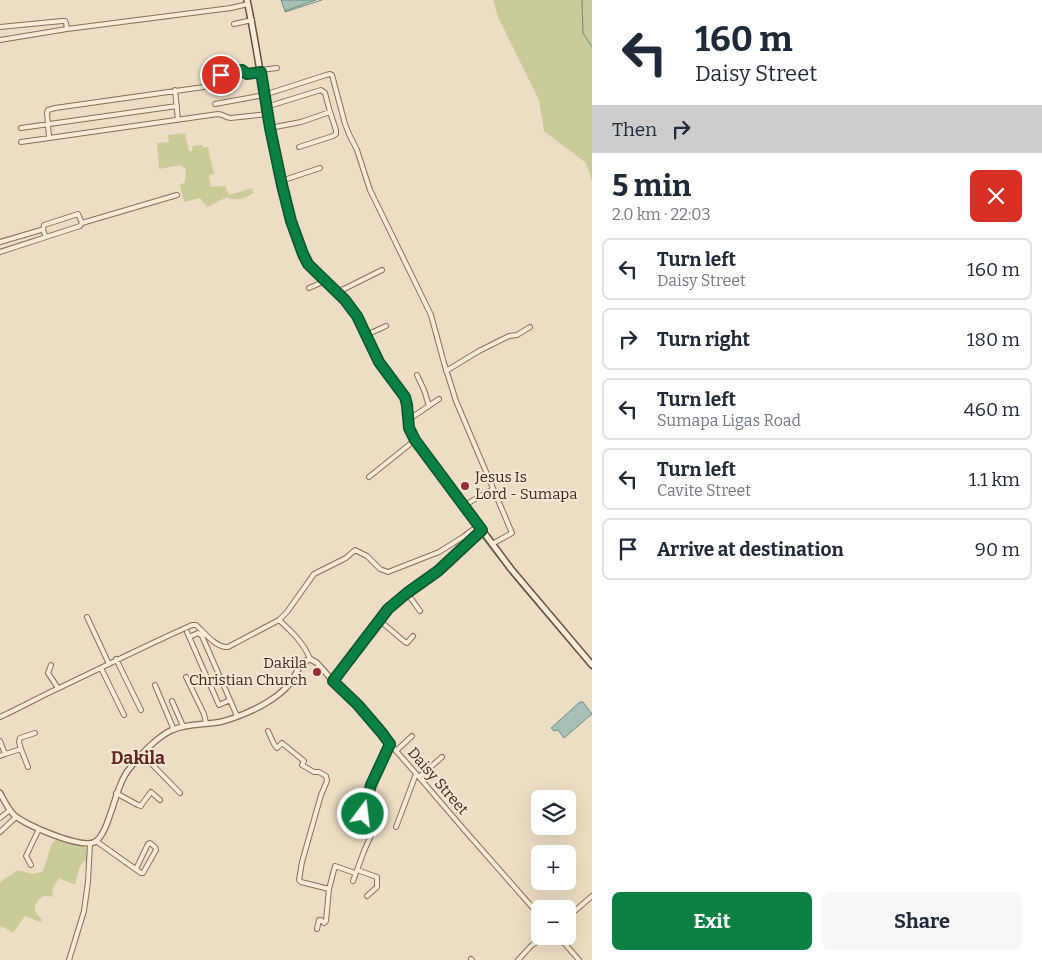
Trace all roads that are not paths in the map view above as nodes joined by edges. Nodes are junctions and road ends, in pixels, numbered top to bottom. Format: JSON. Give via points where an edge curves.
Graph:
{"nodes":[{"id":1,"x":248,"y":2,"type":"edge"},
{"id":2,"x":252,"y":20,"type":"junction"},
{"id":3,"x":234,"y":24,"type":"dead end"},
{"id":4,"x":0,"y":27,"type":"edge"},
{"id":5,"x":68,"y":29,"type":"junction"},
{"id":6,"x":0,"y":40,"type":"edge"},
{"id":7,"x":277,"y":68,"type":"dead end"},
{"id":8,"x":261,"y":71,"type":"junction"},
{"id":9,"x":221,"y":75,"type":"dead end"},
{"id":10,"x":211,"y":86,"type":"dead end"},
{"id":11,"x":175,"y":90,"type":"junction"},
{"id":12,"x":264,"y":95,"type":"junction"},
{"id":13,"x":215,"y":104,"type":"dead end"},
{"id":14,"x":176,"y":106,"type":"junction"},
{"id":15,"x":266,"y":107,"type":"junction"},
{"id":16,"x":330,"y":112,"type":"junction"},
{"id":17,"x":268,"y":114,"type":"junction"},
{"id":18,"x":178,"y":120,"type":"junction"},
{"id":19,"x":48,"y":124,"type":"junction"},
{"id":20,"x":21,"y":128,"type":"dead end"},
{"id":21,"x":270,"y":128,"type":"junction"},
{"id":22,"x":49,"y":137,"type":"junction"},
{"id":23,"x":21,"y":142,"type":"dead end"},
{"id":24,"x":299,"y":146,"type":"dead end"},
{"id":25,"x":320,"y":168,"type":"dead end"},
{"id":26,"x":281,"y":181,"type":"junction"},
{"id":27,"x":177,"y":195,"type":"dead end"},
{"id":28,"x":82,"y":223,"type":"junction"},
{"id":29,"x":43,"y":230,"type":"junction"},
{"id":30,"x":46,"y":237,"type":"junction"},
{"id":31,"x":0,"y":242,"type":"edge"},
{"id":32,"x":0,"y":252,"type":"edge"},
{"id":33,"x":382,"y":270,"type":"dead end"},
{"id":34,"x":325,"y":281,"type":"junction"},
{"id":35,"x":309,"y":288,"type":"dead end"},
{"id":36,"x":337,"y":291,"type":"junction"},
{"id":37,"x":386,"y":326,"type":"dead end"},
{"id":38,"x":530,"y":327,"type":"dead end"},
{"id":39,"x":366,"y":335,"type":"junction"},
{"id":40,"x":446,"y":371,"type":"junction"},
{"id":41,"x":416,"y":375,"type":"dead end"},
{"id":42,"x":439,"y":399,"type":"dead end"},
{"id":43,"x":429,"y":406,"type":"junction"},
{"id":44,"x":408,"y":420,"type":"junction"},
{"id":45,"x":415,"y":440,"type":"junction"},
{"id":46,"x":369,"y":477,"type":"dead end"},
{"id":47,"x":493,"y":489,"type":"junction"},
{"id":48,"x":464,"y":506,"type":"junction"},
{"id":49,"x":480,"y":527,"type":"junction"},
{"id":50,"x":492,"y":544,"type":"junction"},
{"id":51,"x":407,"y":593,"type":"junction"},
{"id":52,"x":420,"y":611,"type":"dead end"},
{"id":53,"x":87,"y":617,"type":"dead end"},
{"id":54,"x":278,"y":620,"type":"junction"},
{"id":55,"x":379,"y":620,"type":"junction"},
{"id":56,"x":187,"y":632,"type":"dead end"},
{"id":57,"x":413,"y":636,"type":"dead end"},
{"id":58,"x":189,"y":637,"type":"junction"},
{"id":59,"x":116,"y":659,"type":"junction"},
{"id":60,"x":310,"y":659,"type":"junction"},
{"id":61,"x":109,"y":664,"type":"junction"},
{"id":62,"x":51,"y":665,"type":"dead end"},
{"id":63,"x":592,"y":665,"type":"edge"},
{"id":64,"x":101,"y":668,"type":"junction"},
{"id":65,"x":186,"y":677,"type":"dead end"},
{"id":66,"x":333,"y":681,"type":"junction"},
{"id":67,"x":155,"y":685,"type":"dead end"},
{"id":68,"x":58,"y":688,"type":"junction"},
{"id":69,"x":230,"y":700,"type":"junction"},
{"id":70,"x":172,"y":701,"type":"dead end"},
{"id":71,"x":141,"y":710,"type":"dead end"},
{"id":72,"x":124,"y":715,"type":"dead end"},
{"id":73,"x":0,"y":716,"type":"edge"},
{"id":74,"x":237,"y":716,"type":"junction"},
{"id":75,"x":206,"y":723,"type":"junction"},
{"id":76,"x":183,"y":726,"type":"junction"},
{"id":77,"x":174,"y":730,"type":"junction"},
{"id":78,"x":268,"y":731,"type":"dead end"},
{"id":79,"x":35,"y":733,"type":"dead end"},
{"id":80,"x":412,"y":736,"type":"dead end"},
{"id":81,"x":0,"y":741,"type":"edge"},
{"id":82,"x":390,"y":744,"type":"junction"},
{"id":83,"x":21,"y":749,"type":"junction"},
{"id":84,"x":396,"y":751,"type":"junction"},
{"id":85,"x":142,"y":754,"type":"junction"},
{"id":86,"x":2,"y":755,"type":"edge"},
{"id":87,"x":442,"y":756,"type":"dead end"},
{"id":88,"x":28,"y":767,"type":"dead end"},
{"id":89,"x":418,"y":775,"type":"junction"},
{"id":90,"x":0,"y":792,"type":"edge"},
{"id":91,"x":116,"y":793,"type":"junction"},
{"id":92,"x":180,"y":793,"type":"dead end"},
{"id":93,"x":160,"y":800,"type":"dead end"},
{"id":94,"x":10,"y":810,"type":"junction"},
{"id":95,"x":382,"y":811,"type":"dead end"},
{"id":96,"x":16,"y":817,"type":"junction"},
{"id":97,"x":0,"y":818,"type":"edge"},
{"id":98,"x":375,"y":827,"type":"junction"},
{"id":99,"x":396,"y":827,"type":"dead end"},
{"id":100,"x":40,"y":829,"type":"junction"},
{"id":101,"x":0,"y":832,"type":"edge"},
{"id":102,"x":96,"y":841,"type":"junction"},
{"id":103,"x":90,"y":844,"type":"junction"},
{"id":104,"x":31,"y":865,"type":"dead end"},
{"id":105,"x":136,"y":869,"type":"junction"},
{"id":106,"x":356,"y":872,"type":"junction"},
{"id":107,"x":353,"y":881,"type":"dead end"},
{"id":108,"x":329,"y":889,"type":"junction"},
{"id":109,"x":367,"y":896,"type":"dead end"},
{"id":110,"x":592,"y":896,"type":"edge"},
{"id":111,"x":531,"y":906,"type":"edge"},
{"id":112,"x":576,"y":910,"type":"edge"},
{"id":113,"x":317,"y":929,"type":"dead end"},
{"id":114,"x":532,"y":945,"type":"edge"},
{"id":115,"x":566,"y":945,"type":"edge"},
{"id":116,"x":70,"y":960,"type":"edge"},
{"id":117,"x":518,"y":960,"type":"edge"},
{"id":118,"x":578,"y":960,"type":"edge"}],
"edges":[{"from":1,"to":2,"type":"main road"},
{"from":1,"to":5,"type":"street","via":[[231,8]]},
{"from":2,"to":3,"type":"street"},
{"from":2,"to":8,"type":"main road"},
{"from":4,"to":5,"type":"street","via":[[65,21]]},
{"from":5,"to":6,"type":"street"},
{"from":7,"to":8,"type":"street"},
{"from":8,"to":9,"type":"street","via":[[247,74],[242,70]]},
{"from":8,"to":12,"type":"main road"},
{"from":10,"to":11,"type":"street"},
{"from":11,"to":14,"type":"street"},
{"from":11,"to":19,"type":"street","via":[[55,108],[48,110]]},
{"from":12,"to":13,"type":"street"},
{"from":12,"to":15,"type":"main road"},
{"from":12,"to":40,"type":"street","via":[[326,75],[332,76],[345,124],[370,190],[431,316]]},
{"from":14,"to":18,"type":"street"},
{"from":14,"to":19,"type":"street"},
{"from":15,"to":16,"type":"street","via":[[321,90],[325,92]]},
{"from":15,"to":17,"type":"main road"},
{"from":16,"to":21,"type":"street"},
{"from":16,"to":24,"type":"street","via":[[336,134]]},
{"from":17,"to":18,"type":"street","via":[[228,118],[218,114]]},
{"from":17,"to":21,"type":"main road"},
{"from":18,"to":22,"type":"street"},
{"from":19,"to":20,"type":"street"},
{"from":19,"to":22,"type":"street"},
{"from":21,"to":26,"type":"main road"},
{"from":22,"to":23,"type":"street"},
{"from":25,"to":26,"type":"street"},
{"from":26,"to":34,"type":"main road","via":[[303,254]]},
{"from":27,"to":28,"type":"street"},
{"from":28,"to":29,"type":"street","via":[[78,214],[44,225]]},
{"from":28,"to":30,"type":"street"},
{"from":29,"to":30,"type":"street"},
{"from":29,"to":31,"type":"street"},
{"from":30,"to":32,"type":"street"},
{"from":33,"to":36,"type":"street"},
{"from":34,"to":35,"type":"street"},
{"from":34,"to":36,"type":"main road"},
{"from":36,"to":39,"type":"main road","via":[[352,308]]},
{"from":37,"to":39,"type":"street"},
{"from":38,"to":40,"type":"street"},
{"from":39,"to":44,"type":"main road","via":[[384,369],[405,397]]},
{"from":40,"to":47,"type":"street"},
{"from":41,"to":43,"type":"street"},
{"from":42,"to":43,"type":"street"},
{"from":43,"to":44,"type":"street"},
{"from":44,"to":45,"type":"main road"},
{"from":45,"to":46,"type":"street"},
{"from":45,"to":48,"type":"main road"},
{"from":47,"to":48,"type":"street"},
{"from":47,"to":50,"type":"street","via":[[512,533]]},
{"from":48,"to":49,"type":"main road"},
{"from":49,"to":50,"type":"main road"},
{"from":49,"to":51,"type":"street","via":[[438,571]]},
{"from":49,"to":54,"type":"street","via":[[439,552],[388,572],[355,550],[314,574]]},
{"from":50,"to":63,"type":"main road"},
{"from":51,"to":52,"type":"street"},
{"from":51,"to":55,"type":"street"},
{"from":53,"to":61,"type":"street"},
{"from":54,"to":59,"type":"street","via":[[223,648],[192,625]]},
{"from":54,"to":60,"type":"street","via":[[292,632]]},
{"from":55,"to":57,"type":"street","via":[[407,643]]},
{"from":55,"to":66,"type":"street"},
{"from":56,"to":58,"type":"street"},
{"from":58,"to":69,"type":"street","via":[[198,633],[202,636]]},
{"from":58,"to":69,"type":"street","via":[[219,705]]},
{"from":59,"to":61,"type":"street"},
{"from":59,"to":71,"type":"street"},
{"from":60,"to":66,"type":"street","name":"Daisy Street"},
{"from":60,"to":74,"type":"street","via":[[303,663],[288,687],[264,704]]},
{"from":61,"to":64,"type":"street"},
{"from":62,"to":68,"type":"street","via":[[48,673]]},
{"from":64,"to":68,"type":"street"},
{"from":64,"to":72,"type":"street"},
{"from":65,"to":75,"type":"street"},
{"from":66,"to":82,"type":"street","name":"Daisy Street"},
{"from":67,"to":77,"type":"street"},
{"from":68,"to":73,"type":"street"},
{"from":69,"to":74,"type":"street"},
{"from":70,"to":76,"type":"street"},
{"from":74,"to":75,"type":"street"},
{"from":75,"to":76,"type":"street"},
{"from":76,"to":77,"type":"street"},
{"from":77,"to":85,"type":"street"},
{"from":78,"to":108,"type":"street","via":[[277,748],[282,744],[304,761],[302,765],[326,776],[328,781],[321,795],[299,878],[301,882]]},
{"from":79,"to":83,"type":"street","via":[[20,738]]},
{"from":80,"to":84,"type":"street"},
{"from":81,"to":86,"type":"street"},
{"from":82,"to":84,"type":"street","name":"Daisy Street"},
{"from":82,"to":98,"type":"street","via":[[371,785],[361,821]]},
{"from":83,"to":86,"type":"street"},
{"from":83,"to":88,"type":"street"},
{"from":84,"to":89,"type":"street","name":"Daisy Street"},
{"from":85,"to":91,"type":"street","via":[[128,770]]},
{"from":85,"to":92,"type":"street"},
{"from":87,"to":89,"type":"street"},
{"from":89,"to":99,"type":"street"},
{"from":89,"to":111,"type":"street","name":"Daisy Street"},
{"from":90,"to":94,"type":"street"},
{"from":91,"to":93,"type":"street","via":[[138,805],[151,792]]},
{"from":91,"to":102,"type":"street","via":[[108,821]]},
{"from":94,"to":96,"type":"street"},
{"from":94,"to":97,"type":"street"},
{"from":95,"to":98,"type":"street"},
{"from":96,"to":100,"type":"street"},
{"from":96,"to":101,"type":"street"},
{"from":98,"to":106,"type":"street"},
{"from":100,"to":103,"type":"street","via":[[73,842]]},
{"from":100,"to":104,"type":"street","via":[[26,856]]},
{"from":102,"to":103,"type":"street"},
{"from":102,"to":105,"type":"street"},
{"from":103,"to":116,"type":"street","via":[[84,911]]},
{"from":105,"to":105,"type":"street","via":[[144,872],[156,850],[150,843]]},
{"from":106,"to":107,"type":"street"},
{"from":106,"to":108,"type":"street","via":[[335,866]]},
{"from":106,"to":109,"type":"street","via":[[377,877],[377,887]]},
{"from":108,"to":113,"type":"street","via":[[326,921],[319,920]]},
{"from":110,"to":112,"type":"street"},
{"from":114,"to":117,"type":"street"},
{"from":115,"to":118,"type":"street"}]}
